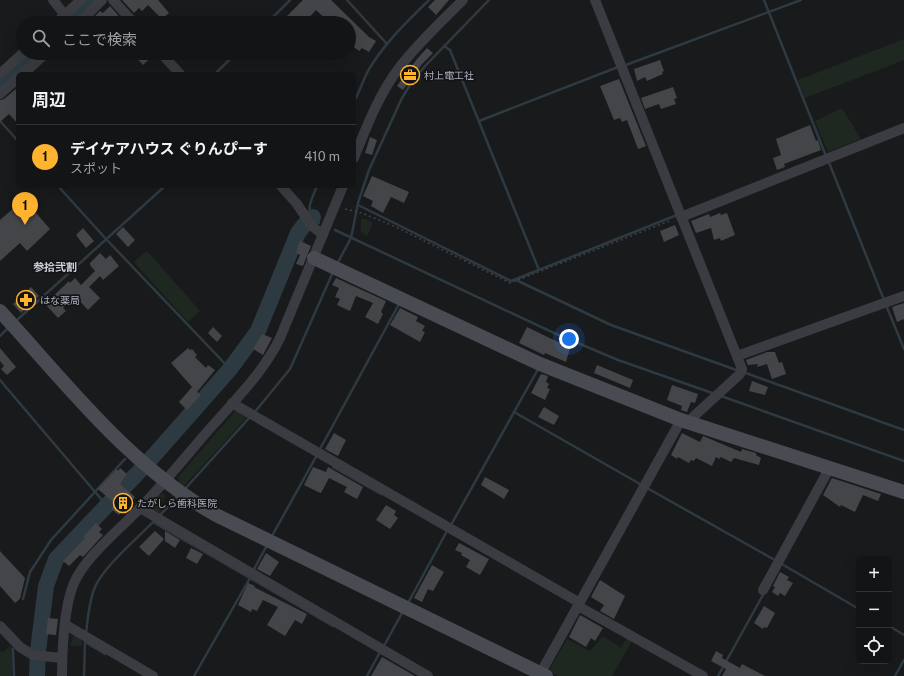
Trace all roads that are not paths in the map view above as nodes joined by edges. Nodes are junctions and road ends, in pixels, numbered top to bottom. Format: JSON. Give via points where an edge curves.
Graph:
{"nodes":[{"id":1,"x":52,"y":0,"type":"edge"},
{"id":2,"x":81,"y":0,"type":"edge"},
{"id":3,"x":102,"y":0,"type":"edge"},
{"id":4,"x":113,"y":0,"type":"edge"},
{"id":5,"x":463,"y":0,"type":"edge"},
{"id":6,"x":595,"y":0,"type":"edge"},
{"id":7,"x":67,"y":16,"type":"edge"},
{"id":8,"x":86,"y":16,"type":"edge"},
{"id":9,"x":128,"y":16,"type":"edge"},
{"id":10,"x":16,"y":59,"type":"edge"},
{"id":11,"x":38,"y":60,"type":"edge"},
{"id":12,"x":167,"y":60,"type":"edge"},
{"id":13,"x":25,"y":72,"type":"edge"},
{"id":14,"x":178,"y":72,"type":"edge"},
{"id":15,"x":0,"y":74,"type":"edge"},
{"id":16,"x":16,"y":80,"type":"edge"},
{"id":17,"x":0,"y":94,"type":"edge"},
{"id":18,"x":904,"y":128,"type":"edge"},
{"id":19,"x":356,"y":153,"type":"edge"},
{"id":20,"x":283,"y":188,"type":"edge"},
{"id":21,"x":342,"y":188,"type":"edge"},
{"id":22,"x":680,"y":215,"type":"junction"},
{"id":23,"x":323,"y":235,"type":"junction"},
{"id":24,"x":314,"y":258,"type":"junction"},
{"id":25,"x":904,"y":296,"type":"edge"},
{"id":26,"x":0,"y":311,"type":"edge"},
{"id":27,"x":737,"y":356,"type":"junction"},
{"id":28,"x":232,"y":403,"type":"junction"},
{"id":29,"x":685,"y":422,"type":"junction"},
{"id":30,"x":829,"y":469,"type":"junction"},
{"id":31,"x":164,"y":482,"type":"junction"},
{"id":32,"x":904,"y":492,"type":"edge"},
{"id":33,"x":140,"y":508,"type":"junction"},
{"id":34,"x":763,"y":590,"type":"dead end"},
{"id":35,"x":579,"y":604,"type":"junction"},
{"id":36,"x":66,"y":625,"type":"junction"},
{"id":37,"x":0,"y":626,"type":"edge"},
{"id":38,"x":62,"y":658,"type":"junction"},
{"id":39,"x":542,"y":675,"type":"edge"},
{"id":40,"x":62,"y":676,"type":"edge"},
{"id":41,"x":153,"y":676,"type":"edge"},
{"id":42,"x":428,"y":676,"type":"edge"},
{"id":43,"x":703,"y":676,"type":"edge"}],
"edges":[{"from":1,"to":7,"type":"street"},
{"from":2,"to":7,"type":"street"},
{"from":3,"to":8,"type":"street"},
{"from":4,"to":9,"type":"street"},
{"from":5,"to":19,"type":"street","via":[[394,76],[375,110]]},
{"from":6,"to":22,"type":"street"},
{"from":10,"to":15,"type":"street"},
{"from":11,"to":13,"type":"street"},
{"from":12,"to":14,"type":"street"},
{"from":16,"to":17,"type":"street"},
{"from":18,"to":22,"type":"street"},
{"from":20,"to":23,"type":"street","via":[[308,221]]},
{"from":21,"to":23,"type":"street"},
{"from":22,"to":27,"type":"street"},
{"from":23,"to":24,"type":"street"},
{"from":24,"to":28,"type":"street","via":[[275,348]]},
{"from":24,"to":29,"type":"street","via":[[540,364]]},
{"from":25,"to":27,"type":"street"},
{"from":26,"to":31,"type":"street","via":[[112,434]]},
{"from":27,"to":29,"type":"street","via":[[741,372]]},
{"from":28,"to":31,"type":"street"},
{"from":28,"to":35,"type":"street"},
{"from":29,"to":30,"type":"street"},
{"from":29,"to":35,"type":"street"},
{"from":30,"to":32,"type":"street"},
{"from":30,"to":34,"type":"street"},
{"from":31,"to":33,"type":"street"},
{"from":31,"to":39,"type":"street","via":[[222,519]]},
{"from":33,"to":36,"type":"street","via":[[90,559],[79,574],[72,591]]},
{"from":33,"to":42,"type":"street"},
{"from":35,"to":39,"type":"street"},
{"from":35,"to":43,"type":"street"},
{"from":36,"to":38,"type":"street"},
{"from":36,"to":41,"type":"street"},
{"from":37,"to":38,"type":"street","via":[[20,647],[37,656]]},
{"from":38,"to":40,"type":"street"}]}
